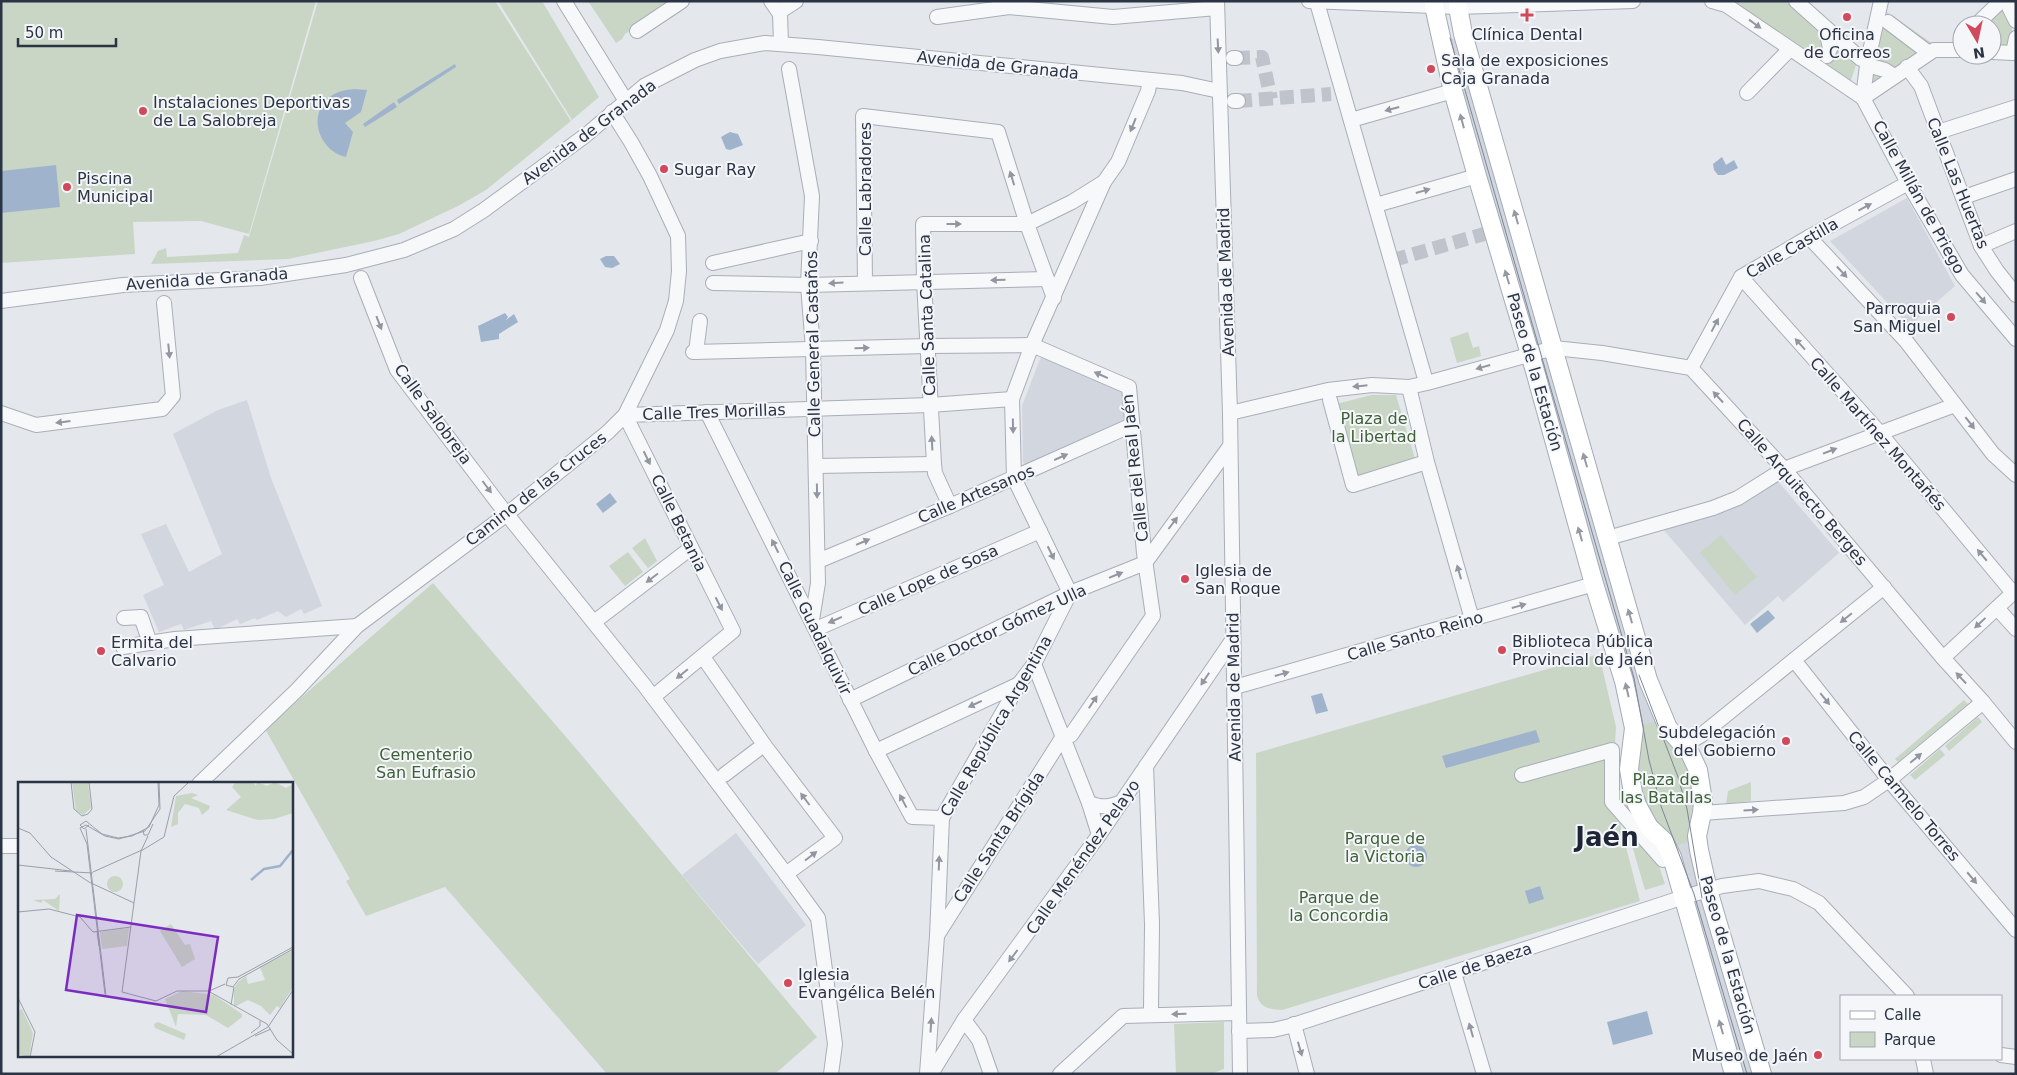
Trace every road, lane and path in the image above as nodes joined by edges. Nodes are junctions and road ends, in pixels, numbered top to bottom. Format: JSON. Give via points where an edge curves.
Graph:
{"nodes":[{"id":1,"x":564,"y":1,"type":"edge"},
{"id":2,"x":682,"y":1,"type":"edge"},
{"id":3,"x":796,"y":1,"type":"edge"},
{"id":4,"x":1633,"y":1,"type":"edge"},
{"id":5,"x":1712,"y":1,"type":"edge"},
{"id":6,"x":1796,"y":1,"type":"edge"},
{"id":7,"x":2001,"y":1,"type":"edge"},
{"id":8,"x":2006,"y":1,"type":"edge"},
{"id":9,"x":1883,"y":3,"type":"edge"},
{"id":10,"x":1008,"y":4,"type":"edge"},
{"id":11,"x":1313,"y":4,"type":"edge"},
{"id":12,"x":1444,"y":4,"type":"edge"},
{"id":13,"x":1217,"y":5,"type":"edge"},
{"id":14,"x":775,"y":7,"type":"edge"},
{"id":15,"x":1986,"y":15,"type":"edge"},
{"id":16,"x":937,"y":17,"type":"dead end"},
{"id":17,"x":2016,"y":20,"type":"edge"},
{"id":18,"x":1888,"y":22,"type":"dead end"},
{"id":19,"x":1826,"y":29,"type":"junction"},
{"id":20,"x":637,"y":31,"type":"dead end"},
{"id":21,"x":2016,"y":38,"type":"edge"},
{"id":22,"x":781,"y":44,"type":"junction"},
{"id":23,"x":1790,"y":49,"type":"junction"},
{"id":24,"x":1952,"y":49,"type":"edge"},
{"id":25,"x":1929,"y":53,"type":"junction"},
{"id":26,"x":2014,"y":54,"type":"edge"},
{"id":27,"x":1827,"y":56,"type":"dead end"},
{"id":28,"x":1864,"y":62,"type":"junction"},
{"id":29,"x":1907,"y":67,"type":"junction"},
{"id":30,"x":789,"y":69,"type":"dead end"},
{"id":31,"x":1894,"y":76,"type":"junction"},
{"id":32,"x":1150,"y":80,"type":"junction"},
{"id":33,"x":1219,"y":91,"type":"junction"},
{"id":34,"x":1454,"y":91,"type":"junction"},
{"id":35,"x":1747,"y":93,"type":"dead end"},
{"id":36,"x":1863,"y":98,"type":"junction"},
{"id":37,"x":626,"y":101,"type":"junction"},
{"id":38,"x":2016,"y":107,"type":"edge"},
{"id":39,"x":612,"y":112,"type":"junction"},
{"id":40,"x":1351,"y":120,"type":"junction"},
{"id":41,"x":1938,"y":132,"type":"junction"},
{"id":42,"x":1477,"y":176,"type":"junction"},
{"id":43,"x":2016,"y":179,"type":"edge"},
{"id":44,"x":1104,"y":182,"type":"junction"},
{"id":45,"x":1908,"y":183,"type":"junction"},
{"id":46,"x":1964,"y":197,"type":"junction"},
{"id":47,"x":1376,"y":204,"type":"junction"},
{"id":48,"x":1027,"y":224,"type":"junction"},
{"id":49,"x":2016,"y":231,"type":"edge"},
{"id":50,"x":1809,"y":237,"type":"junction"},
{"id":51,"x":811,"y":241,"type":"junction"},
{"id":52,"x":1982,"y":246,"type":"junction"},
{"id":53,"x":713,"y":263,"type":"dead end"},
{"id":54,"x":1740,"y":277,"type":"junction"},
{"id":55,"x":361,"y":278,"type":"dead end"},
{"id":56,"x":1053,"y":278,"type":"junction"},
{"id":57,"x":924,"y":281,"type":"junction"},
{"id":58,"x":865,"y":282,"type":"junction"},
{"id":59,"x":713,"y":283,"type":"dead end"},
{"id":60,"x":808,"y":285,"type":"junction"},
{"id":61,"x":2014,"y":289,"type":"edge"},
{"id":62,"x":1054,"y":298,"type":"junction"},
{"id":63,"x":3,"y":299,"type":"edge"},
{"id":64,"x":164,"y":303,"type":"dead end"},
{"id":65,"x":700,"y":322,"type":"dead end"},
{"id":66,"x":2016,"y":339,"type":"edge"},
{"id":67,"x":1032,"y":345,"type":"junction"},
{"id":68,"x":928,"y":346,"type":"junction"},
{"id":69,"x":1554,"y":348,"type":"junction"},
{"id":70,"x":813,"y":349,"type":"junction"},
{"id":71,"x":1530,"y":354,"type":"junction"},
{"id":72,"x":1692,"y":368,"type":"junction"},
{"id":73,"x":1424,"y":375,"type":"dead end"},
{"id":74,"x":1409,"y":387,"type":"junction"},
{"id":75,"x":1012,"y":400,"type":"junction"},
{"id":76,"x":1330,"y":400,"type":"dead end"},
{"id":77,"x":930,"y":405,"type":"junction"},
{"id":78,"x":1955,"y":405,"type":"junction"},
{"id":79,"x":814,"y":408,"type":"junction"},
{"id":80,"x":707,"y":412,"type":"junction"},
{"id":81,"x":1,"y":413,"type":"edge"},
{"id":82,"x":1230,"y":413,"type":"junction"},
{"id":83,"x":625,"y":415,"type":"junction"},
{"id":84,"x":1132,"y":426,"type":"junction"},
{"id":85,"x":1879,"y":432,"type":"junction"},
{"id":86,"x":1230,"y":446,"type":"junction"},
{"id":87,"x":934,"y":464,"type":"junction"},
{"id":88,"x":1420,"y":464,"type":"dead end"},
{"id":89,"x":816,"y":466,"type":"junction"},
{"id":90,"x":1784,"y":468,"type":"junction"},
{"id":91,"x":2016,"y":475,"type":"edge"},
{"id":92,"x":1014,"y":478,"type":"junction"},
{"id":93,"x":950,"y":506,"type":"junction"},
{"id":94,"x":507,"y":514,"type":"junction"},
{"id":95,"x":1040,"y":531,"type":"junction"},
{"id":96,"x":1608,"y":538,"type":"junction"},
{"id":97,"x":691,"y":548,"type":"junction"},
{"id":98,"x":818,"y":561,"type":"junction"},
{"id":99,"x":1145,"y":563,"type":"junction"},
{"id":100,"x":1594,"y":584,"type":"junction"},
{"id":101,"x":1884,"y":587,"type":"junction"},
{"id":102,"x":2014,"y":592,"type":"edge"},
{"id":103,"x":1070,"y":593,"type":"junction"},
{"id":104,"x":1997,"y":608,"type":"junction"},
{"id":105,"x":124,"y":618,"type":"dead end"},
{"id":106,"x":1472,"y":619,"type":"junction"},
{"id":107,"x":594,"y":622,"type":"junction"},
{"id":108,"x":814,"y":624,"type":"junction"},
{"id":109,"x":357,"y":626,"type":"junction"},
{"id":110,"x":2016,"y":629,"type":"edge"},
{"id":111,"x":1233,"y":638,"type":"junction"},
{"id":112,"x":150,"y":643,"type":"junction"},
{"id":113,"x":124,"y":647,"type":"dead end"},
{"id":114,"x":703,"y":657,"type":"junction"},
{"id":115,"x":1942,"y":658,"type":"junction"},
{"id":116,"x":1794,"y":660,"type":"junction"},
{"id":117,"x":1034,"y":664,"type":"junction"},
{"id":118,"x":1019,"y":684,"type":"junction"},
{"id":119,"x":1235,"y":687,"type":"junction"},
{"id":120,"x":653,"y":697,"type":"junction"},
{"id":121,"x":850,"y":700,"type":"junction"},
{"id":122,"x":1984,"y":702,"type":"junction"},
{"id":123,"x":1062,"y":738,"type":"junction"},
{"id":124,"x":2016,"y":742,"type":"edge"},
{"id":125,"x":1684,"y":745,"type":"junction"},
{"id":126,"x":757,"y":750,"type":"dead end"},
{"id":127,"x":876,"y":751,"type":"junction"},
{"id":128,"x":1146,"y":766,"type":"junction"},
{"id":129,"x":724,"y":775,"type":"dead end"},
{"id":130,"x":1522,"y":775,"type":"dead end"},
{"id":131,"x":1889,"y":780,"type":"junction"},
{"id":132,"x":202,"y":782,"type":"edge"},
{"id":133,"x":1122,"y":802,"type":"junction"},
{"id":134,"x":1089,"y":803,"type":"junction"},
{"id":135,"x":1702,"y":813,"type":"junction"},
{"id":136,"x":942,"y":818,"type":"junction"},
{"id":137,"x":1099,"y":835,"type":"junction"},
{"id":138,"x":1,"y":846,"type":"edge"},
{"id":139,"x":18,"y":846,"type":"edge"},
{"id":140,"x":1663,"y":860,"type":"dead end"},
{"id":141,"x":786,"y":874,"type":"junction"},
{"id":142,"x":1708,"y":890,"type":"junction"},
{"id":143,"x":1684,"y":897,"type":"junction"},
{"id":144,"x":2016,"y":930,"type":"edge"},
{"id":145,"x":937,"y":936,"type":"junction"},
{"id":146,"x":1454,"y":973,"type":"junction"},
{"id":147,"x":1906,"y":995,"type":"edge"},
{"id":148,"x":1151,"y":1008,"type":"dead end"},
{"id":149,"x":1239,"y":1013,"type":"junction"},
{"id":150,"x":964,"y":1020,"type":"junction"},
{"id":151,"x":1294,"y":1024,"type":"junction"},
{"id":152,"x":1239,"y":1031,"type":"junction"},
{"id":153,"x":2002,"y":1055,"type":"edge"},
{"id":154,"x":2016,"y":1057,"type":"edge"},
{"id":155,"x":1923,"y":1060,"type":"edge"},
{"id":156,"x":831,"y":1074,"type":"edge"},
{"id":157,"x":929,"y":1074,"type":"edge"},
{"id":158,"x":991,"y":1074,"type":"edge"},
{"id":159,"x":1060,"y":1074,"type":"edge"},
{"id":160,"x":1240,"y":1074,"type":"edge"},
{"id":161,"x":1307,"y":1074,"type":"edge"},
{"id":162,"x":1484,"y":1074,"type":"edge"},
{"id":163,"x":1734,"y":1074,"type":"edge"},
{"id":164,"x":1762,"y":1074,"type":"edge"},
{"id":165,"x":1926,"y":1074,"type":"edge"}],
"edges":[{"from":1,"to":37,"type":"street"},
{"from":2,"to":20,"type":"street"},
{"from":3,"to":14,"type":"street"},
{"from":4,"to":12,"type":"street"},
{"from":5,"to":23,"type":"street","one_way":true,"via":[[1726,5]]},
{"from":6,"to":19,"type":"street"},
{"from":7,"to":15,"type":"street"},
{"from":8,"to":17,"type":"street"},
{"from":9,"to":28,"type":"street"},
{"from":10,"to":13,"type":"street","via":[[1113,17]]},
{"from":10,"to":16,"type":"street"},
{"from":11,"to":12,"type":"street"},
{"from":11,"to":40,"type":"street","via":[[1337,94]]},
{"from":12,"to":34,"type":"main road","name":"Paseo de la Estación"},
{"from":69,"to":12,"type":"main road","name":"Paseo de la Estación","one_way":true,"via":[[1463,34]]},
{"from":13,"to":33,"type":"street","name":"Avenida de Madrid","one_way":true},
{"from":14,"to":22,"type":"street"},
{"from":18,"to":25,"type":"street"},
{"from":19,"to":27,"type":"street","via":[[1830,48]]},
{"from":19,"to":28,"type":"street"},
{"from":21,"to":26,"type":"street"},
{"from":22,"to":32,"type":"street","name":"Avenida de Granada"},
{"from":22,"to":37,"type":"street","name":"Avenida de Granada","via":[[746,46],[695,60],[650,83]]},
{"from":23,"to":35,"type":"street"},
{"from":23,"to":36,"type":"street"},
{"from":24,"to":25,"type":"street"},
{"from":25,"to":29,"type":"street"},
{"from":28,"to":31,"type":"street"},
{"from":28,"to":36,"type":"street"},
{"from":29,"to":31,"type":"street"},
{"from":29,"to":41,"type":"street","name":"Calle Las Huertas","via":[[1921,86]]},
{"from":30,"to":51,"type":"street","name":"Calle General Castaños","via":[[812,196]]},
{"from":31,"to":36,"type":"street"},
{"from":32,"to":33,"type":"street","name":"Avenida de Granada"},
{"from":32,"to":44,"type":"street","one_way":true,"via":[[1118,162]]},
{"from":33,"to":82,"type":"street","name":"Avenida de Madrid"},
{"from":34,"to":40,"type":"street","one_way":true},
{"from":42,"to":34,"type":"main road","name":"Paseo de la Estación","one_way":true},
{"from":36,"to":45,"type":"street","name":"Calle Millán de Priego"},
{"from":37,"to":39,"type":"street","name":"Avenida de Granada"},
{"from":38,"to":41,"type":"street"},
{"from":39,"to":63,"type":"street","name":"Avenida de Granada","via":[[484,210],[454,229],[404,250],[368,260],[260,278],[123,285]]},
{"from":39,"to":83,"type":"street","name":"Camino de las Cruces","via":[[650,176],[678,236],[676,301],[668,330]]},
{"from":40,"to":47,"type":"street"},
{"from":41,"to":46,"type":"street","name":"Calle Las Huertas"},
{"from":47,"to":42,"type":"street","one_way":true},
{"from":71,"to":42,"type":"main road","name":"Paseo de la Estación","one_way":true},
{"from":43,"to":46,"type":"street"},
{"from":44,"to":48,"type":"street"},
{"from":44,"to":62,"type":"street"},
{"from":50,"to":45,"type":"street","name":"Calle Castilla","one_way":true},
{"from":45,"to":66,"type":"street","name":"Calle Millán de Priego","one_way":true,"via":[[1962,275]]},
{"from":46,"to":52,"type":"street","name":"Calle Las Huertas"},
{"from":47,"to":73,"type":"street"},
{"from":48,"to":56,"type":"street"},
{"from":57,"to":48,"type":"street","name":"Calle Santa Catalina","one_way":true,"via":[[923,224]]},
{"from":48,"to":58,"type":"street","name":"Calle Labradores","one_way":true,"via":[[998,132],[863,116]]},
{"from":49,"to":52,"type":"street"},
{"from":50,"to":54,"type":"street","name":"Calle Castilla"},
{"from":50,"to":78,"type":"street","one_way":true,"via":[[1906,341]]},
{"from":51,"to":53,"type":"street"},
{"from":51,"to":60,"type":"street","name":"Calle General Castaños"},
{"from":52,"to":61,"type":"street","name":"Calle Las Huertas","via":[[1997,271]]},
{"from":72,"to":54,"type":"street","name":"Calle Castilla","one_way":true},
{"from":85,"to":54,"type":"street","name":"Calle Martínez Montañés","one_way":true},
{"from":55,"to":94,"type":"street","name":"Calle Salobreja","one_way":true,"via":[[397,370]]},
{"from":56,"to":56,"type":"street","via":[[1034,230],[1094,195]]},
{"from":56,"to":57,"type":"street","one_way":true},
{"from":56,"to":62,"type":"street"},
{"from":57,"to":58,"type":"street"},
{"from":57,"to":68,"type":"street","name":"Calle Santa Catalina"},
{"from":58,"to":60,"type":"street","one_way":true},
{"from":59,"to":60,"type":"street"},
{"from":60,"to":70,"type":"street","name":"Calle General Castaños"},
{"from":62,"to":67,"type":"street"},
{"from":64,"to":81,"type":"street","one_way":true,"via":[[173,396],[162,410],[36,425]]},
{"from":65,"to":70,"type":"street","via":[[695,352]]},
{"from":67,"to":68,"type":"street"},
{"from":67,"to":75,"type":"street"},
{"from":84,"to":67,"type":"street","name":"Calle del Real Jaén","one_way":true,"via":[[1129,387]]},
{"from":70,"to":68,"type":"street","one_way":true},
{"from":68,"to":77,"type":"street","name":"Calle Santa Catalina"},
{"from":69,"to":71,"type":"street"},
{"from":69,"to":72,"type":"street"},
{"from":96,"to":69,"type":"main road","name":"Paseo de la Estación","one_way":true},
{"from":70,"to":79,"type":"street","name":"Calle General Castaños"},
{"from":71,"to":74,"type":"street","one_way":true},
{"from":100,"to":71,"type":"main road","name":"Paseo de la Estación","one_way":true},
{"from":90,"to":72,"type":"street","name":"Calle Arquitecto Berges","one_way":true},
{"from":74,"to":82,"type":"street","one_way":true,"via":[[1372,385],[1328,390]]},
{"from":106,"to":74,"type":"street","one_way":true},
{"from":75,"to":77,"type":"street","name":"Calle Tres Morillas"},
{"from":75,"to":92,"type":"street","one_way":true},
{"from":76,"to":88,"type":"street","via":[[1354,485]]},
{"from":77,"to":79,"type":"street","name":"Calle Tres Morillas"},
{"from":87,"to":77,"type":"street","name":"Calle Santa Catalina","one_way":true},
{"from":78,"to":85,"type":"street"},
{"from":78,"to":91,"type":"street","one_way":true,"via":[[1993,454]]},
{"from":79,"to":80,"type":"street","name":"Calle Tres Morillas"},
{"from":79,"to":89,"type":"street","name":"Calle General Castaños"},
{"from":80,"to":83,"type":"street","name":"Calle Tres Morillas"},
{"from":108,"to":80,"type":"street","name":"Calle Guadalquivir","one_way":true},
{"from":82,"to":86,"type":"street","name":"Avenida de Madrid"},
{"from":83,"to":94,"type":"street","name":"Camino de las Cruces"},
{"from":83,"to":97,"type":"street","name":"Calle Betania","one_way":true},
{"from":92,"to":84,"type":"street","name":"Calle Artesanos","one_way":true},
{"from":84,"to":99,"type":"street","name":"Calle del Real Jaén"},
{"from":90,"to":85,"type":"street","one_way":true},
{"from":102,"to":85,"type":"street","name":"Calle Martínez Montañés","one_way":true},
{"from":99,"to":86,"type":"street","one_way":true},
{"from":86,"to":111,"type":"street","name":"Avenida de Madrid"},
{"from":87,"to":89,"type":"street"},
{"from":87,"to":93,"type":"street","name":"Calle Santa Catalina"},
{"from":89,"to":98,"type":"street","name":"Calle General Castaños","one_way":true},
{"from":90,"to":96,"type":"street","via":[[1738,498],[1713,508]]},
{"from":90,"to":101,"type":"street","name":"Calle Arquitecto Berges"},
{"from":92,"to":93,"type":"street","name":"Calle Artesanos"},
{"from":92,"to":95,"type":"street"},
{"from":98,"to":93,"type":"street","name":"Calle Artesanos","one_way":true},
{"from":94,"to":107,"type":"street","name":"Calle Salobreja"},
{"from":94,"to":109,"type":"street","name":"Camino de las Cruces"},
{"from":95,"to":103,"type":"street","one_way":true},
{"from":95,"to":108,"type":"street","name":"Calle Lope de Sosa","one_way":true},
{"from":125,"to":96,"type":"main road","name":"Paseo de la Estación","one_way":true,"via":[[1668,728],[1648,680]]},
{"from":97,"to":107,"type":"street","one_way":true},
{"from":97,"to":114,"type":"street","name":"Calle Betania","one_way":true,"via":[[733,632]]},
{"from":98,"to":108,"type":"street","name":"Calle General Castaños"},
{"from":103,"to":99,"type":"street","name":"Calle Doctor Gómez Ulla","one_way":true},
{"from":123,"to":99,"type":"street","name":"Calle del Real Jaén","one_way":true,"via":[[1071,734],[1153,616]]},
{"from":106,"to":100,"type":"street","name":"Calle Santo Reino","one_way":true},
{"from":143,"to":100,"type":"main road","name":"Paseo de la Estación","one_way":true,"via":[[1664,841],[1649,827],[1636,805],[1629,769],[1633,738],[1631,710]]},
{"from":101,"to":115,"type":"street","name":"Calle Arquitecto Berges"},
{"from":101,"to":116,"type":"street","one_way":true},
{"from":102,"to":104,"type":"street"},
{"from":103,"to":117,"type":"street","name":"Calle República Argentina"},
{"from":103,"to":121,"type":"street","name":"Calle Doctor Gómez Ulla"},
{"from":104,"to":110,"type":"street"},
{"from":104,"to":115,"type":"street","one_way":true},
{"from":105,"to":112,"type":"street","via":[[141,617]]},
{"from":119,"to":106,"type":"street","name":"Calle Santo Reino","one_way":true},
{"from":107,"to":120,"type":"street","name":"Calle Salobreja"},
{"from":108,"to":121,"type":"street","name":"Calle Guadalquivir"},
{"from":109,"to":112,"type":"street"},
{"from":109,"to":132,"type":"street","name":"Camino de las Cruces","via":[[297,690]]},
{"from":111,"to":119,"type":"street","name":"Avenida de Madrid"},
{"from":111,"to":128,"type":"street","name":"Calle Menéndez Pelayo","one_way":true},
{"from":112,"to":113,"type":"street"},
{"from":114,"to":120,"type":"street","one_way":true},
{"from":141,"to":114,"type":"street","one_way":true,"via":[[835,838]]},
{"from":122,"to":115,"type":"street","name":"Calle Arquitecto Berges","one_way":true},
{"from":116,"to":125,"type":"street","via":[[1700,736]]},
{"from":116,"to":131,"type":"street","name":"Calle Carmelo Torres","one_way":true},
{"from":117,"to":118,"type":"street","name":"Calle República Argentina"},
{"from":117,"to":123,"type":"street"},
{"from":118,"to":127,"type":"street","one_way":true},
{"from":118,"to":136,"type":"street","name":"Calle República Argentina"},
{"from":119,"to":149,"type":"street","name":"Avenida de Madrid"},
{"from":120,"to":141,"type":"street","name":"Calle Salobreja"},
{"from":121,"to":127,"type":"street","name":"Calle Guadalquivir"},
{"from":122,"to":124,"type":"street","name":"Calle Arquitecto Berges"},
{"from":131,"to":122,"type":"street","one_way":true},
{"from":123,"to":134,"type":"street"},
{"from":123,"to":145,"type":"street","name":"Calle Santa Brígida"},
{"from":125,"to":135,"type":"main road","via":[[1699,776]]},
{"from":126,"to":129,"type":"street"},
{"from":136,"to":127,"type":"street","name":"Calle Guadalquivir","one_way":true,"via":[[912,817]]},
{"from":128,"to":133,"type":"street","name":"Calle Menéndez Pelayo"},
{"from":128,"to":148,"type":"street","via":[[1152,925]]},
{"from":130,"to":140,"type":"street","via":[[1612,750],[1612,802]]},
{"from":135,"to":131,"type":"street","one_way":true,"via":[[1844,803],[1864,797]]},
{"from":131,"to":144,"type":"street","name":"Calle Carmelo Torres","one_way":true},
{"from":133,"to":134,"type":"street","via":[[1108,807]]},
{"from":133,"to":137,"type":"street","name":"Calle Menéndez Pelayo"},
{"from":134,"to":137,"type":"street"},
{"from":135,"to":142,"type":"main road","name":"Paseo de la Estación","via":[[1696,836]]},
{"from":145,"to":136,"type":"street","name":"Calle República Argentina","one_way":true},
{"from":137,"to":150,"type":"street","name":"Calle Menéndez Pelayo","one_way":true},
{"from":138,"to":139,"type":"street"},
{"from":141,"to":156,"type":"street","name":"Calle Salobreja","via":[[818,918],[835,1044]]},
{"from":142,"to":143,"type":"street","name":"Calle de Baeza"},
{"from":142,"to":147,"type":"street","name":"Calle de Baeza","via":[[1759,881],[1793,889],[1819,904]]},
{"from":142,"to":164,"type":"main road","name":"Paseo de la Estación"},
{"from":143,"to":146,"type":"street","name":"Calle de Baeza"},
{"from":163,"to":143,"type":"main road","name":"Paseo de la Estación","one_way":true},
{"from":157,"to":145,"type":"street","name":"Calle República Argentina","one_way":true},
{"from":146,"to":151,"type":"street","name":"Calle de Baeza"},
{"from":162,"to":146,"type":"street","one_way":true},
{"from":149,"to":152,"type":"street","name":"Avenida de Madrid"},
{"from":149,"to":159,"type":"street","one_way":true,"via":[[1123,1016]]},
{"from":150,"to":157,"type":"street","name":"Calle Menéndez Pelayo"},
{"from":150,"to":158,"type":"street","via":[[979,1040]]},
{"from":151,"to":152,"type":"street","name":"Calle de Baeza","via":[[1273,1030]]},
{"from":151,"to":161,"type":"street","one_way":true},
{"from":152,"to":160,"type":"street","name":"Avenida de Madrid"},
{"from":153,"to":154,"type":"street"},
{"from":155,"to":165,"type":"street"}]}
